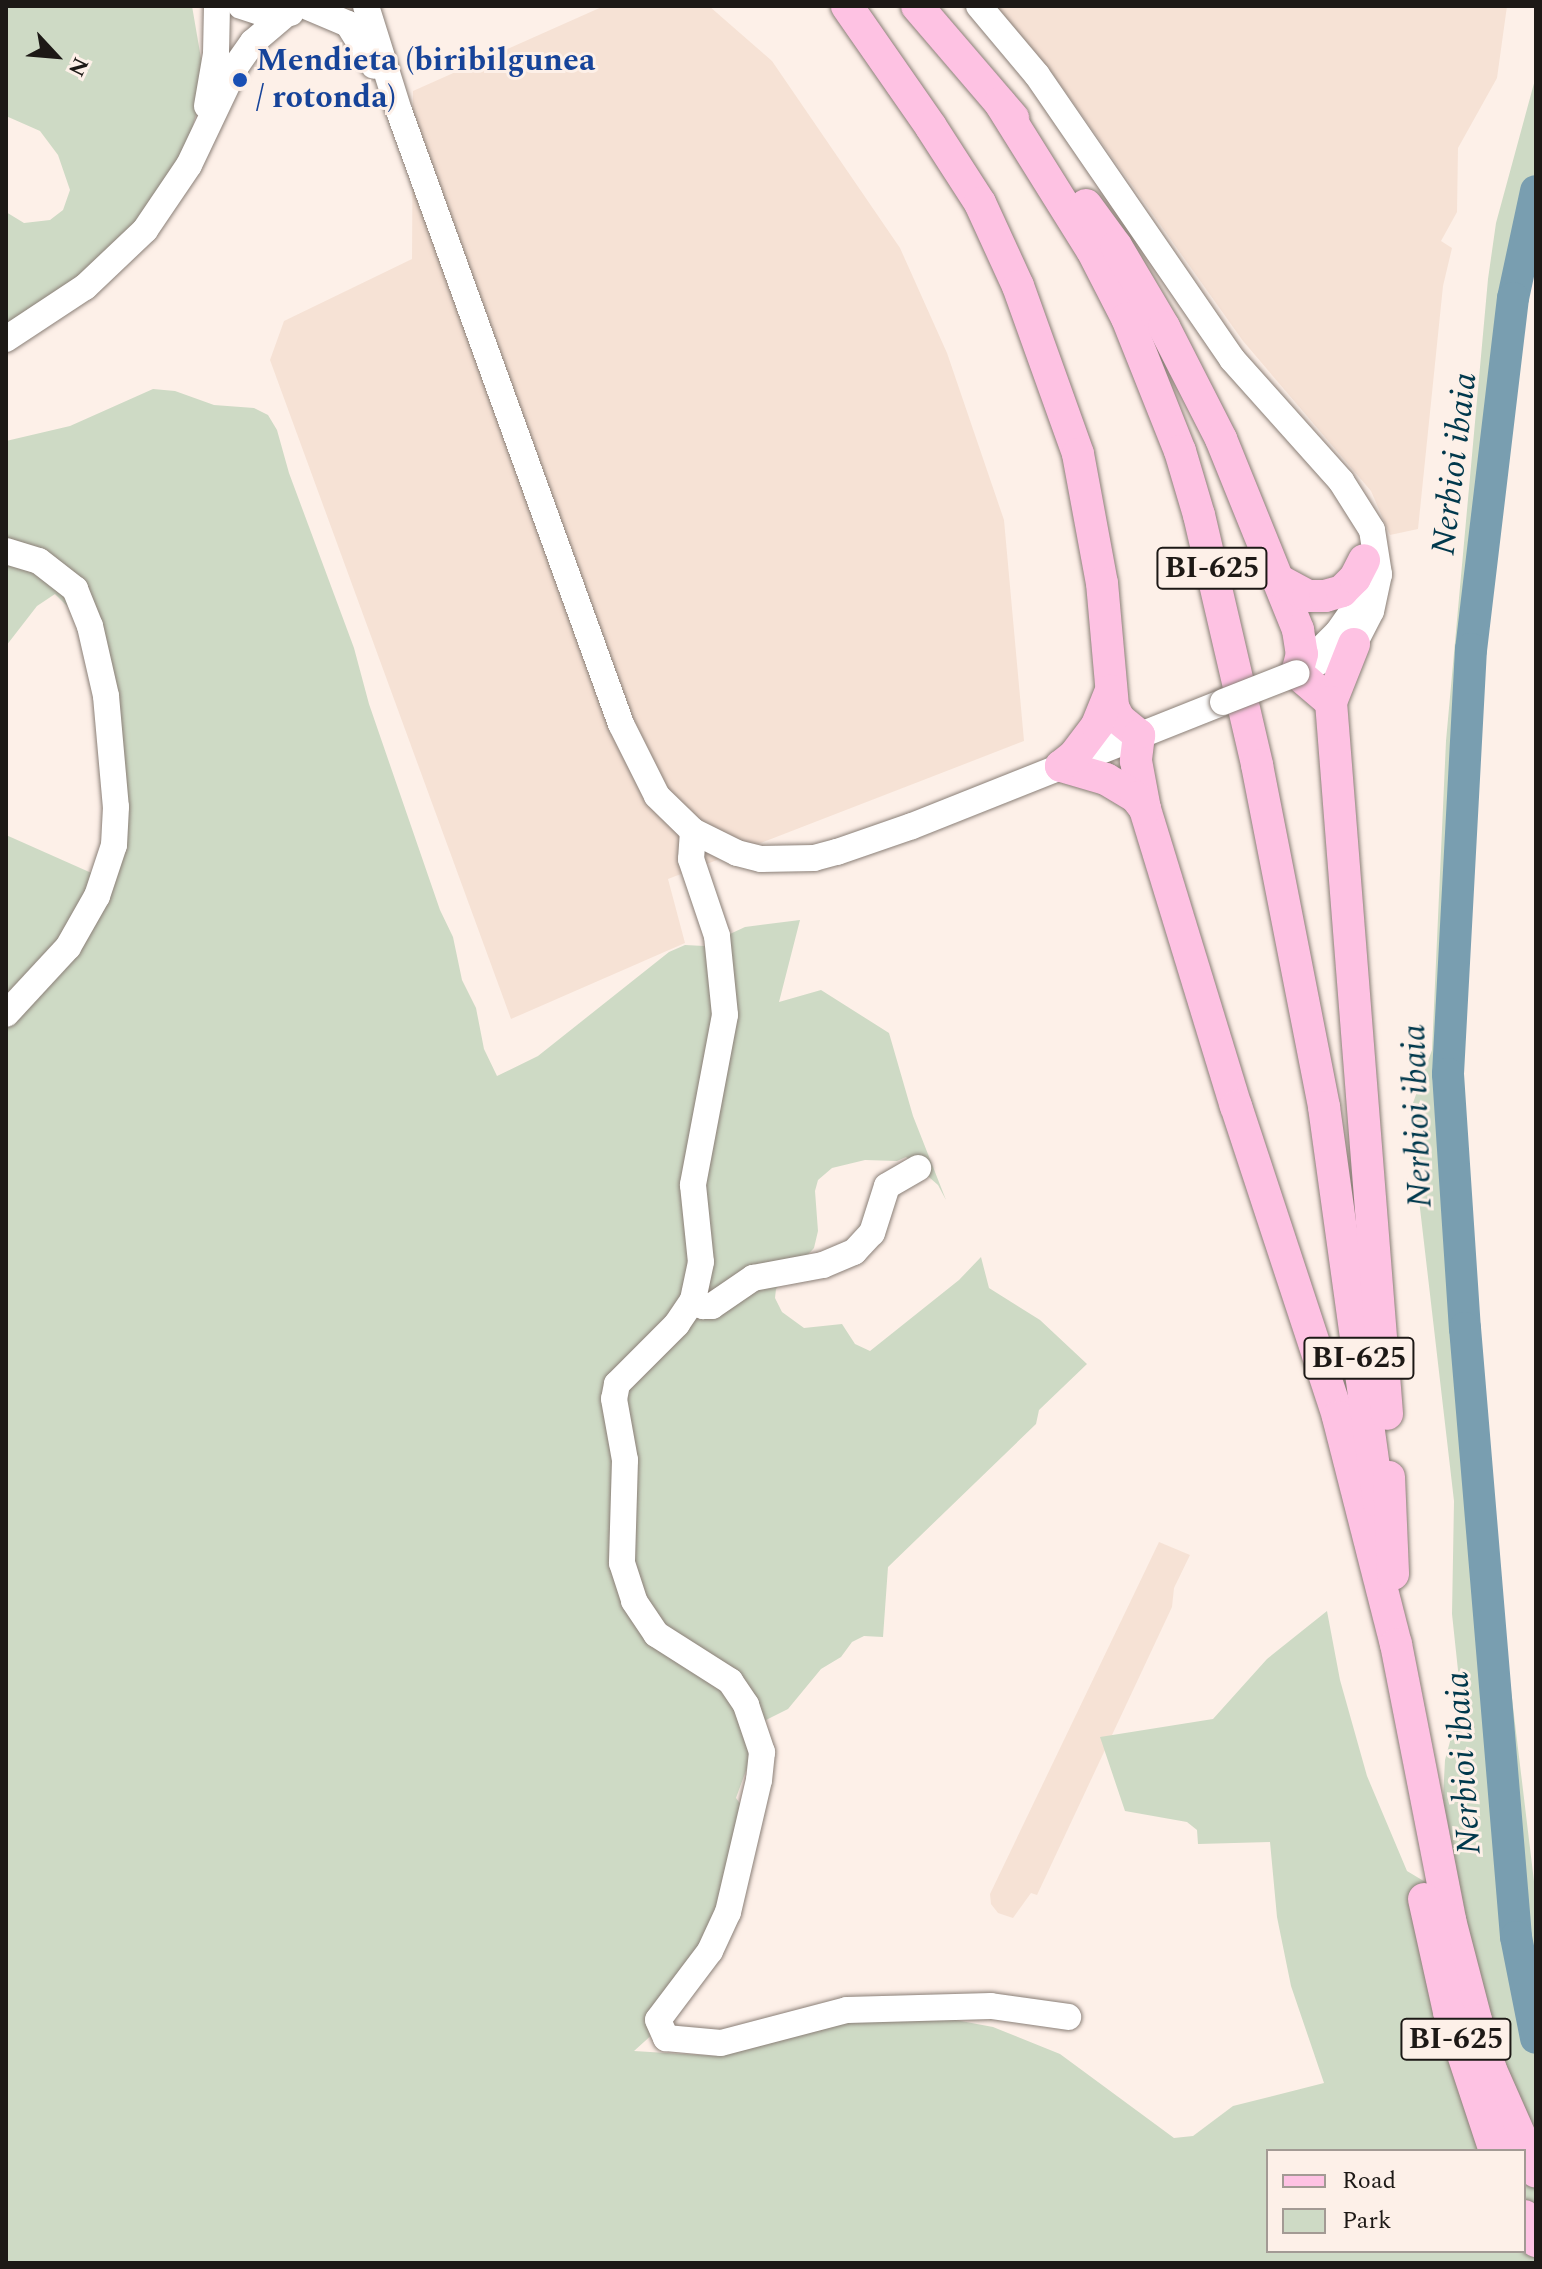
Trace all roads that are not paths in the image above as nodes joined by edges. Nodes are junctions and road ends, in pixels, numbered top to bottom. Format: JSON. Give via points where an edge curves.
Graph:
{"nodes":[{"id":1,"x":217,"y":6,"type":"edge"},
{"id":2,"x":241,"y":6,"type":"edge"},
{"id":3,"x":366,"y":6,"type":"edge"},
{"id":4,"x":847,"y":6,"type":"edge"},
{"id":5,"x":917,"y":6,"type":"edge"},
{"id":6,"x":979,"y":6,"type":"edge"},
{"id":7,"x":300,"y":9,"type":"edge"},
{"id":8,"x":1000,"y":103,"type":"junction"},
{"id":9,"x":399,"y":111,"type":"junction"},
{"id":10,"x":189,"y":165,"type":"junction"},
{"id":11,"x":6,"y":339,"type":"edge"},
{"id":12,"x":1312,"y":451,"type":"junction"},
{"id":13,"x":6,"y":551,"type":"edge"},
{"id":14,"x":1364,"y":560,"type":"junction"},
{"id":15,"x":1280,"y":581,"type":"junction"},
{"id":16,"x":1354,"y":644,"type":"junction"},
{"id":17,"x":1297,"y":673,"type":"junction"},
{"id":18,"x":1111,"y":691,"type":"junction"},
{"id":19,"x":1331,"y":702,"type":"junction"},
{"id":20,"x":1139,"y":735,"type":"junction"},
{"id":21,"x":1061,"y":766,"type":"junction"},
{"id":22,"x":1145,"y":809,"type":"junction"},
{"id":23,"x":693,"y":831,"type":"junction"},
{"id":24,"x":6,"y":1014,"type":"edge"},
{"id":25,"x":918,"y":1168,"type":"dead end"},
{"id":26,"x":693,"y":1300,"type":"junction"},
{"id":27,"x":1396,"y":1644,"type":"junction"},
{"id":28,"x":1068,"y":2017,"type":"dead end"},
{"id":29,"x":1494,"y":2149,"type":"edge"},
{"id":30,"x":1526,"y":2149,"type":"edge"},
{"id":31,"x":1526,"y":2149,"type":"edge"},
{"id":32,"x":1536,"y":2172,"type":"edge"},
{"id":33,"x":1526,"y":2220,"type":"edge"},
{"id":34,"x":1536,"y":2241,"type":"edge"}],
"edges":[{"from":1,"to":10,"type":"street","via":[[210,92]]},
{"from":2,"to":7,"type":"street","via":[[257,13]]},
{"from":3,"to":9,"type":"street"},
{"from":4,"to":18,"type":"main road","via":[[980,203],[1018,286],[1078,454],[1102,583]]},
{"from":5,"to":8,"type":"main road","number":"BI-625"},
{"from":6,"to":12,"type":"street","via":[[1037,75],[1232,359]]},
{"from":7,"to":9,"type":"street","via":[[348,24]]},
{"from":7,"to":10,"type":"street","via":[[253,42],[236,66]]},
{"from":8,"to":15,"type":"main road","via":[[1082,199],[1164,327],[1221,439]]},
{"from":8,"to":27,"type":"main road","number":"BI-625","via":[[1084,237],[1127,318],[1180,451],[1203,529],[1257,765],[1324,1107]]},
{"from":9,"to":23,"type":"street","via":[[621,724],[657,796]]},
{"from":10,"to":11,"type":"street","via":[[145,230],[116,261]]},
{"from":12,"to":14,"type":"street","via":[[1350,508]]},
{"from":12,"to":16,"type":"street","via":[[1341,481],[1372,530],[1379,574],[1371,611]]},
{"from":13,"to":24,"type":"street","via":[[39,561],[75,589],[90,626],[106,696],[116,807],[114,845],[97,896],[68,947]]},
{"from":14,"to":15,"type":"main road","via":[[1342,591],[1325,596],[1308,596]]},
{"from":14,"to":17,"type":"street","via":[[1355,608]]},
{"from":15,"to":17,"type":"main road","via":[[1298,630],[1302,654]]},
{"from":16,"to":17,"type":"street"},
{"from":16,"to":19,"type":"main road"},
{"from":17,"to":19,"type":"main road"},
{"from":17,"to":20,"type":"street","bridge":true},
{"from":18,"to":20,"type":"main road","via":[[1119,719]]},
{"from":18,"to":21,"type":"main road","via":[[1097,725]]},
{"from":19,"to":27,"type":"main road","via":[[1386,1405]]},
{"from":20,"to":21,"type":"street"},
{"from":20,"to":22,"type":"main road","via":[[1136,761]]},
{"from":21,"to":22,"type":"main road","via":[[1106,779],[1136,797]]},
{"from":21,"to":23,"type":"street","via":[[912,826],[814,858],[761,859]]},
{"from":22,"to":27,"type":"main road","via":[[1338,1417]]},
{"from":23,"to":26,"type":"street","via":[[691,859],[717,936],[725,1015],[693,1185],[701,1262]]},
{"from":25,"to":26,"type":"street","via":[[887,1186],[872,1233],[854,1252],[823,1265],[753,1278],[712,1306]]},
{"from":26,"to":28,"type":"street","via":[[677,1324],[617,1384],[614,1399],[625,1460],[622,1563],[634,1601],[656,1634],[730,1681],[746,1705],[762,1752],[728,1912],[710,1951],[658,2020],[666,2038],[721,2043],[847,2010],[991,2006]]},
{"from":27,"to":29,"type":"main road","number":"BI-625","via":[[1405,1767],[1428,1923],[1465,2069]]},
{"from":27,"to":31,"type":"main road","number":"BI-625","via":[[1450,1920],[1491,2070]]},
{"from":30,"to":32,"type":"main road","number":"BI-625"},
{"from":33,"to":34,"type":"main road"}]}
